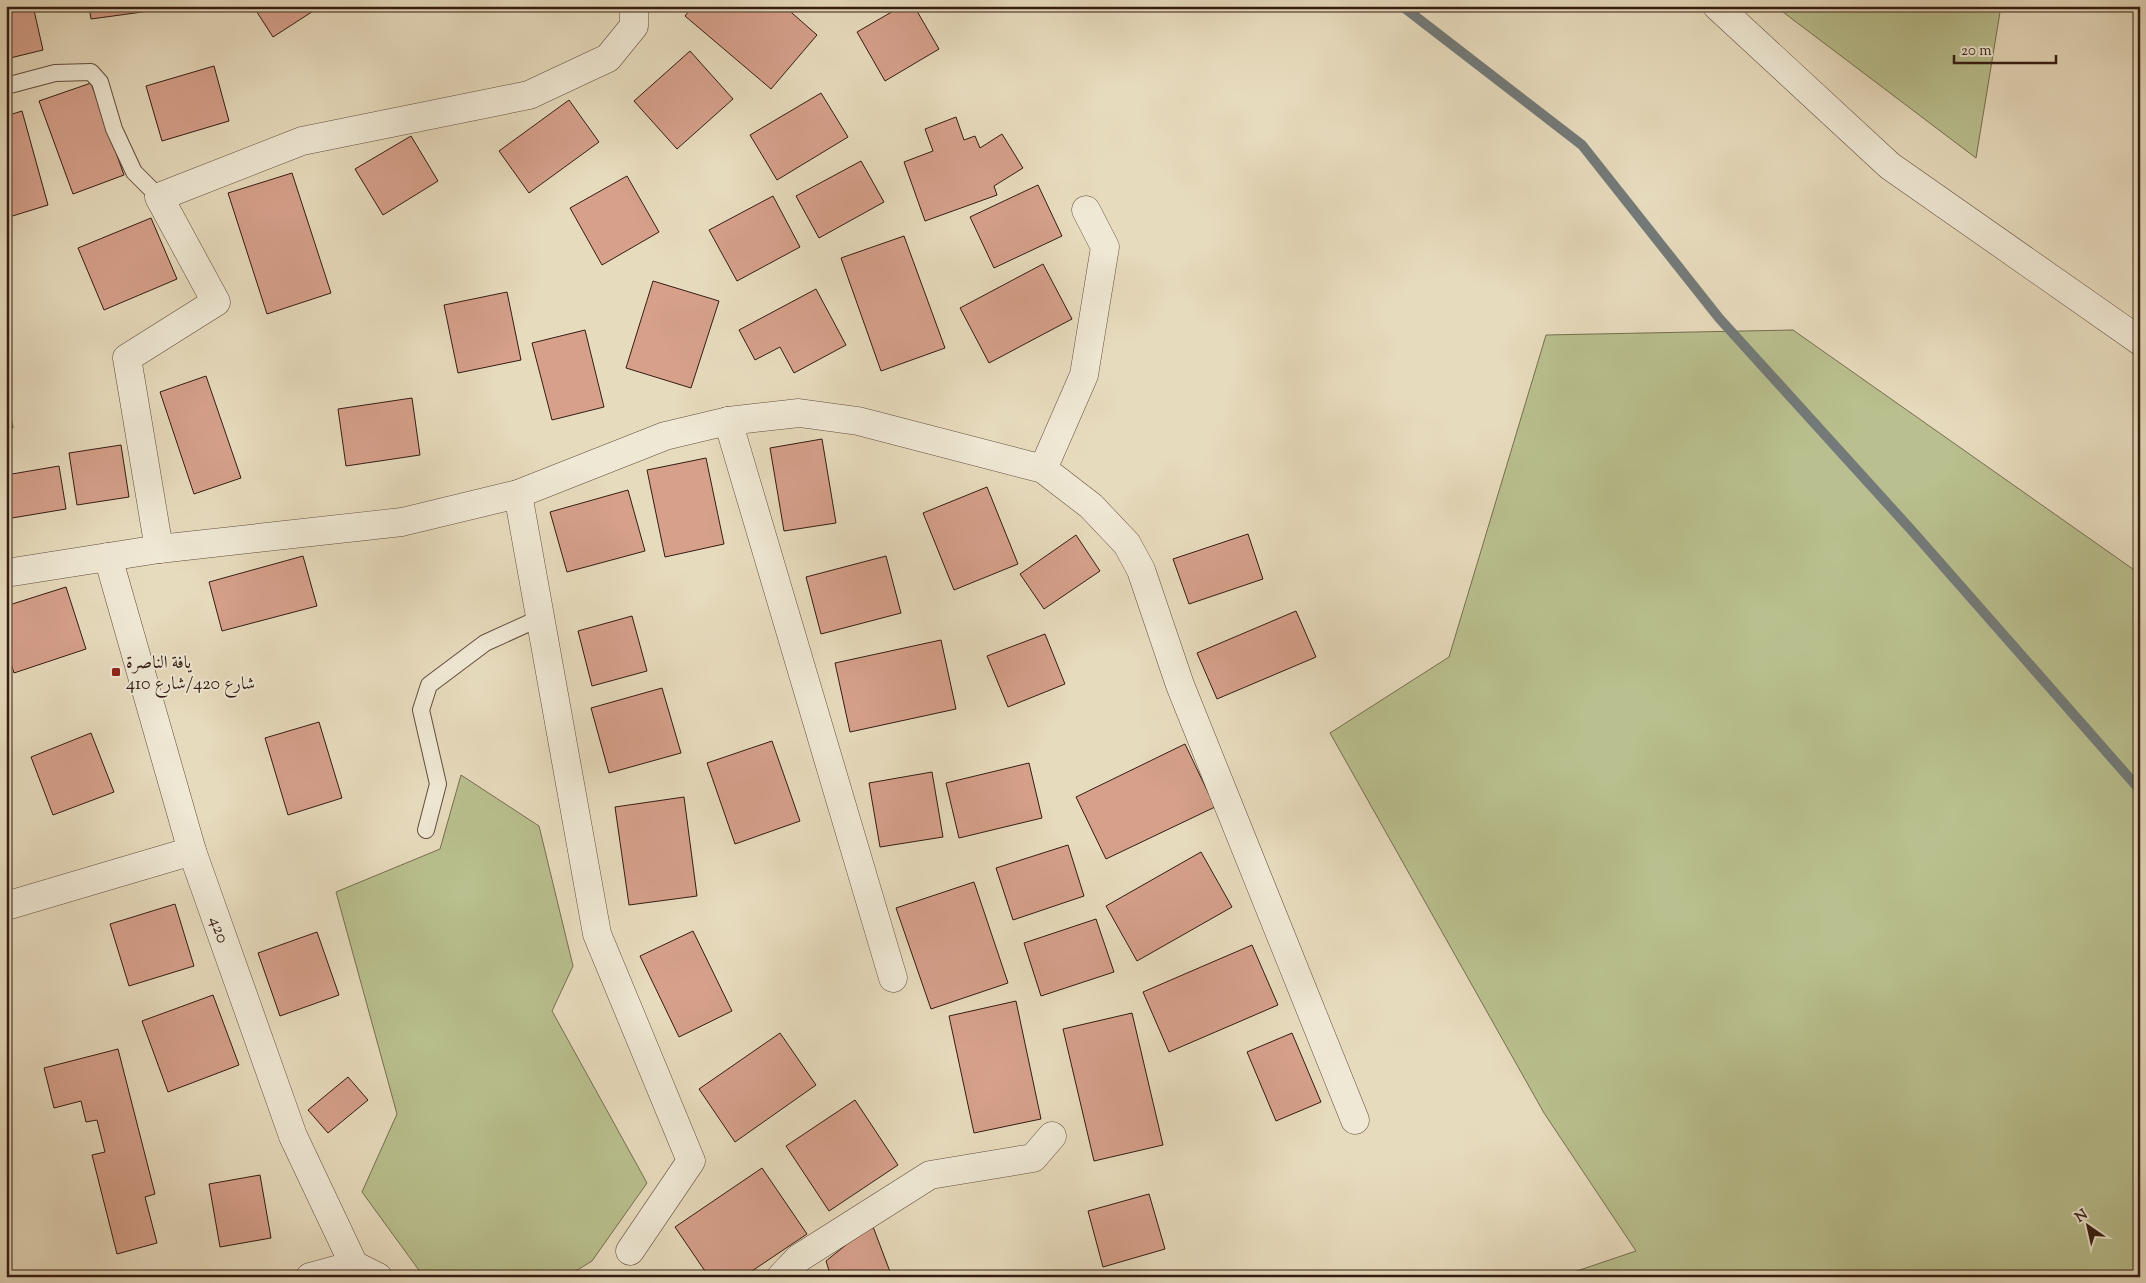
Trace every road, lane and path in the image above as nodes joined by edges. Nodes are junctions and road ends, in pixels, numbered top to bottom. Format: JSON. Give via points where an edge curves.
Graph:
{"nodes":[{"id":1,"x":634,"y":6,"type":"edge"},
{"id":2,"x":1716,"y":6,"type":"edge"},
{"id":3,"x":6,"y":86,"type":"edge"},
{"id":4,"x":160,"y":196,"type":"junction"},
{"id":5,"x":1086,"y":210,"type":"dead end"},
{"id":6,"x":2140,"y":341,"type":"edge"},
{"id":7,"x":728,"y":420,"type":"junction"},
{"id":8,"x":1043,"y":469,"type":"junction"},
{"id":9,"x":518,"y":494,"type":"junction"},
{"id":10,"x":159,"y":549,"type":"junction"},
{"id":11,"x":108,"y":558,"type":"junction"},
{"id":12,"x":6,"y":573,"type":"edge"},
{"id":13,"x":540,"y":618,"type":"junction"},
{"id":14,"x":426,"y":830,"type":"dead end"},
{"id":15,"x":192,"y":851,"type":"junction"},
{"id":16,"x":6,"y":906,"type":"edge"},
{"id":17,"x":892,"y":978,"type":"dead end"},
{"id":18,"x":1355,"y":1120,"type":"dead end"},
{"id":19,"x":1052,"y":1136,"type":"dead end"},
{"id":20,"x":630,"y":1251,"type":"dead end"},
{"id":21,"x":354,"y":1264,"type":"junction"},
{"id":22,"x":310,"y":1277,"type":"edge"},
{"id":23,"x":378,"y":1277,"type":"edge"},
{"id":24,"x":781,"y":1277,"type":"edge"}],
"edges":[{"from":1,"to":4,"type":"street","via":[[634,26],[608,58],[529,95],[302,141]]},
{"from":2,"to":6,"type":"street","via":[[1890,166]]},
{"from":3,"to":4,"type":"lane","via":[[54,74],[91,72],[100,82],[114,129],[134,172]]},
{"from":4,"to":10,"type":"street","via":[[216,302],[127,358]]},
{"from":5,"to":8,"type":"street","via":[[1105,247],[1084,375]]},
{"from":7,"to":8,"type":"street","via":[[799,413],[858,421]]},
{"from":7,"to":9,"type":"street","via":[[664,436]]},
{"from":7,"to":17,"type":"street"},
{"from":8,"to":18,"type":"street","via":[[1091,506],[1127,544],[1141,570],[1180,685]]},
{"from":9,"to":10,"type":"street","via":[[402,522]]},
{"from":9,"to":13,"type":"street"},
{"from":10,"to":11,"type":"street"},
{"from":11,"to":12,"type":"street"},
{"from":11,"to":15,"type":"street","name":"420"},
{"from":13,"to":14,"type":"lane","via":[[485,643],[429,684],[421,710],[438,784]]},
{"from":13,"to":20,"type":"street","via":[[597,934],[691,1161]]},
{"from":15,"to":16,"type":"street"},
{"from":15,"to":21,"type":"street","name":"420","via":[[293,1136]]},
{"from":19,"to":24,"type":"street","via":[[1033,1158],[930,1175],[799,1258]]},
{"from":21,"to":22,"type":"street"},
{"from":21,"to":23,"type":"street"}]}
